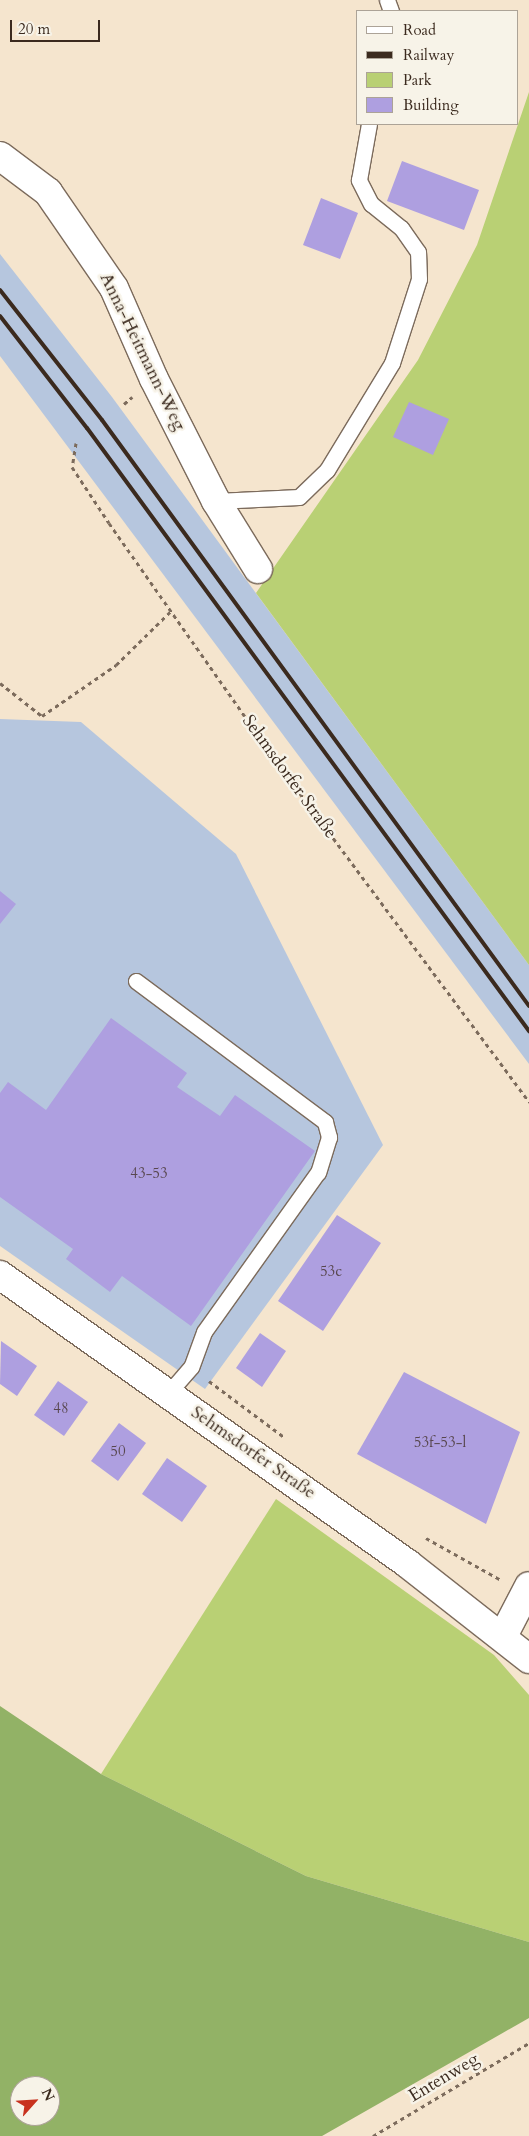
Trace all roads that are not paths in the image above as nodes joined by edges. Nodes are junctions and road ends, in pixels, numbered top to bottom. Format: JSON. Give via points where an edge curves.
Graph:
{"nodes":[{"id":1,"x":370,"y":125,"type":"edge"},
{"id":2,"x":0,"y":156,"type":"edge"},
{"id":3,"x":216,"y":501,"type":"junction"},
{"id":4,"x":258,"y":569,"type":"dead end"},
{"id":5,"x":136,"y":981,"type":"dead end"},
{"id":6,"x":0,"y":1275,"type":"edge"},
{"id":7,"x":168,"y":1393,"type":"junction"},
{"id":8,"x":528,"y":1589,"type":"edge"},
{"id":9,"x":503,"y":1636,"type":"junction"},
{"id":10,"x":529,"y":1660,"type":"edge"}],
"edges":[{"from":1,"to":3,"type":"lane","via":[[359,180],[371,204],[400,228],[418,252],[419,279],[392,364],[327,470],[299,497]]},
{"from":2,"to":3,"type":"main road","name":"Anna-Heitmann-Weg","via":[[48,192],[114,288],[154,379]]},
{"from":3,"to":4,"type":"main road","name":"Anna-Heitmann-Weg"},
{"from":5,"to":7,"type":"lane","via":[[325,1122],[329,1137],[318,1172],[204,1332],[191,1367]]},
{"from":6,"to":7,"type":"main road","name":"Sehmsdorfer Straße"},
{"from":7,"to":9,"type":"main road","name":"Sehmsdorfer Straße"},
{"from":8,"to":9,"type":"main road"},
{"from":9,"to":10,"type":"main road","name":"Sehmsdorfer Straße"}]}
